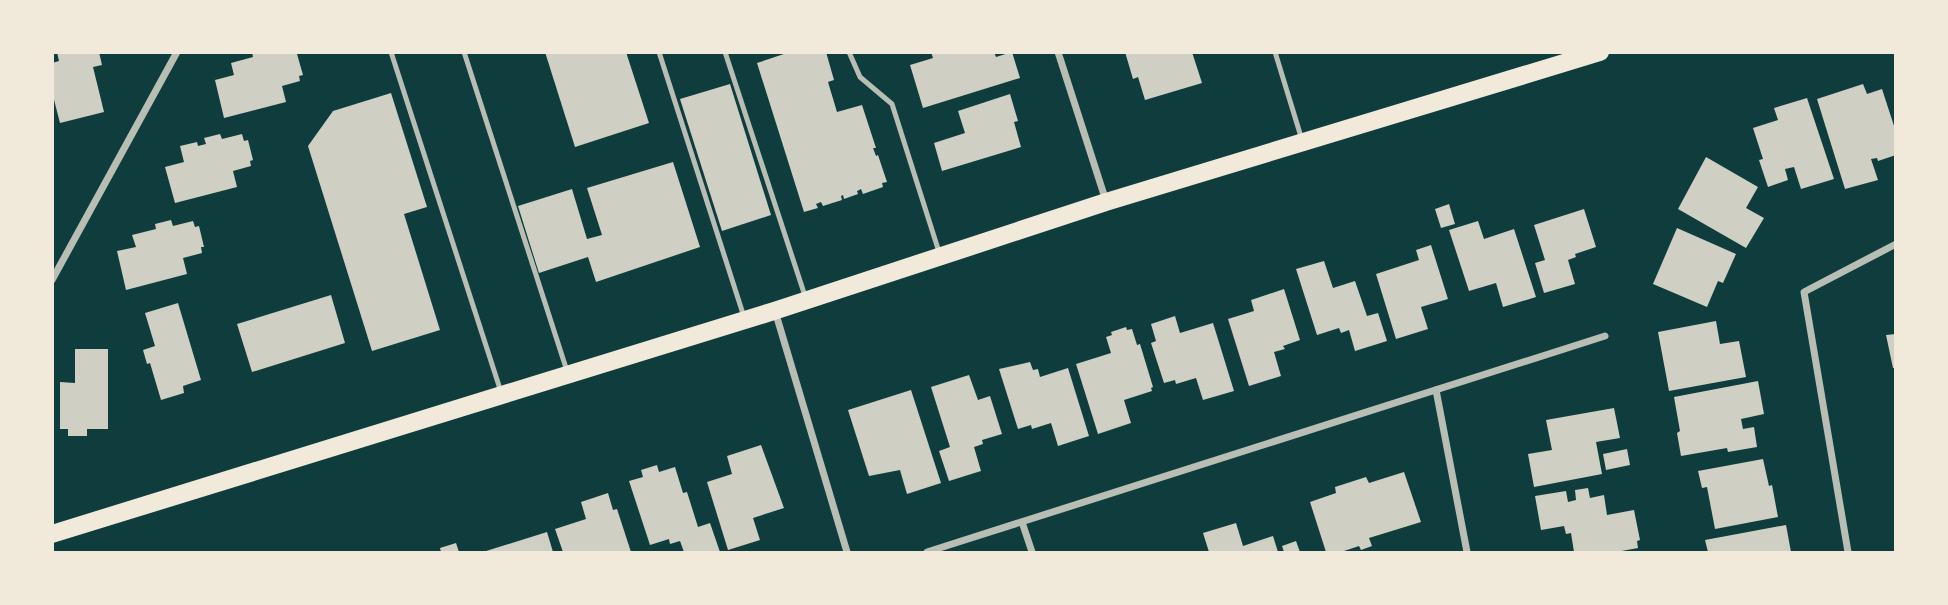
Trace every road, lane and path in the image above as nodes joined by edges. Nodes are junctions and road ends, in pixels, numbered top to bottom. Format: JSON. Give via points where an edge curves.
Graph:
{"nodes":[{"id":1,"x":177,"y":52,"type":"edge"},
{"id":2,"x":391,"y":52,"type":"edge"},
{"id":3,"x":464,"y":52,"type":"edge"},
{"id":4,"x":659,"y":52,"type":"edge"},
{"id":5,"x":725,"y":52,"type":"edge"},
{"id":6,"x":849,"y":52,"type":"edge"},
{"id":7,"x":1058,"y":52,"type":"edge"},
{"id":8,"x":1275,"y":52,"type":"edge"},
{"id":9,"x":1600,"y":52,"type":"edge"},
{"id":10,"x":1303,"y":142,"type":"junction"},
{"id":11,"x":1106,"y":202,"type":"junction"},
{"id":12,"x":1895,"y":244,"type":"edge"},
{"id":13,"x":940,"y":257,"type":"junction"},
{"id":14,"x":52,"y":280,"type":"edge"},
{"id":15,"x":807,"y":300,"type":"junction"},
{"id":16,"x":774,"y":311,"type":"junction"},
{"id":17,"x":745,"y":320,"type":"junction"},
{"id":18,"x":1605,"y":336,"type":"dead end"},
{"id":19,"x":568,"y":374,"type":"junction"},
{"id":20,"x":1436,"y":390,"type":"junction"},
{"id":21,"x":502,"y":395,"type":"junction"},
{"id":22,"x":1022,"y":522,"type":"junction"},
{"id":23,"x":52,"y":534,"type":"edge"},
{"id":24,"x":847,"y":552,"type":"edge"},
{"id":25,"x":927,"y":552,"type":"edge"},
{"id":26,"x":1032,"y":552,"type":"edge"},
{"id":27,"x":1467,"y":552,"type":"edge"},
{"id":28,"x":1847,"y":552,"type":"edge"}],
"edges":[{"from":1,"to":14,"type":"street"},
{"from":2,"to":21,"type":"lane"},
{"from":3,"to":19,"type":"lane"},
{"from":4,"to":17,"type":"lane"},
{"from":5,"to":15,"type":"lane"},
{"from":6,"to":13,"type":"lane","via":[[860,77],[892,104]]},
{"from":7,"to":11,"type":"street"},
{"from":8,"to":10,"type":"lane"},
{"from":9,"to":10,"type":"main road"},
{"from":10,"to":11,"type":"main road"},
{"from":11,"to":13,"type":"main road"},
{"from":12,"to":28,"type":"street","via":[[1804,292]]},
{"from":13,"to":15,"type":"main road"},
{"from":15,"to":16,"type":"main road"},
{"from":16,"to":17,"type":"main road"},
{"from":16,"to":24,"type":"street"},
{"from":17,"to":19,"type":"main road"},
{"from":18,"to":20,"type":"street"},
{"from":19,"to":21,"type":"main road"},
{"from":20,"to":22,"type":"street"},
{"from":20,"to":27,"type":"street"},
{"from":21,"to":23,"type":"main road"},
{"from":22,"to":25,"type":"street"},
{"from":22,"to":26,"type":"street"}]}
